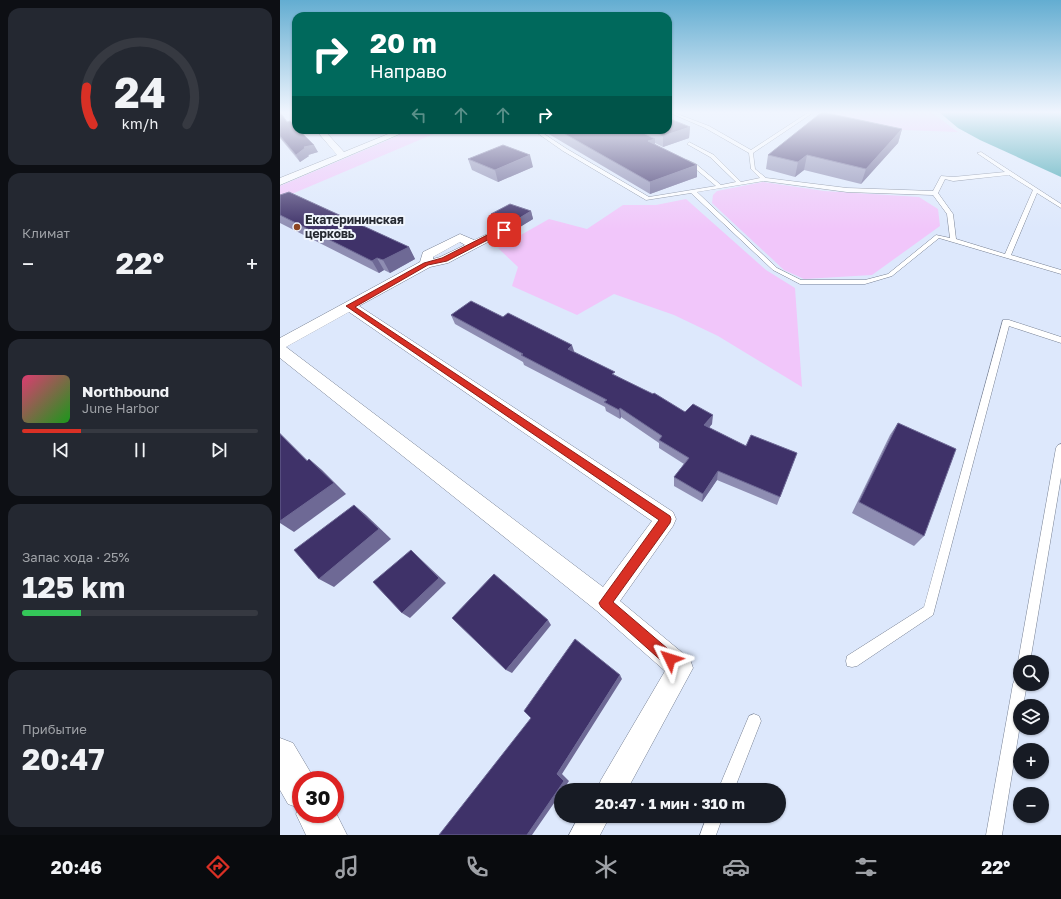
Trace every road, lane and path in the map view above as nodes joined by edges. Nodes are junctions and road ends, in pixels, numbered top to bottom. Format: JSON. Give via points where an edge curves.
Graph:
{"nodes":[{"id":1,"x":339,"y":151,"type":"edge"},
{"id":2,"x":355,"y":151,"type":"edge"},
{"id":3,"x":566,"y":151,"type":"edge"},
{"id":4,"x":703,"y":151,"type":"edge"},
{"id":5,"x":751,"y":152,"type":"edge"},
{"id":6,"x":980,"y":153,"type":"dead end"},
{"id":7,"x":343,"y":156,"type":"junction"},
{"id":8,"x":681,"y":158,"type":"edge"},
{"id":9,"x":1010,"y":173,"type":"junction"},
{"id":10,"x":764,"y":179,"type":"junction"},
{"id":11,"x":280,"y":182,"type":"edge"},
{"id":12,"x":740,"y":183,"type":"junction"},
{"id":13,"x":720,"y":186,"type":"junction"},
{"id":14,"x":1036,"y":190,"type":"junction"},
{"id":15,"x":692,"y":191,"type":"junction"},
{"id":16,"x":935,"y":193,"type":"junction"},
{"id":17,"x":1061,"y":206,"type":"edge"},
{"id":18,"x":504,"y":230,"type":"dead end"},
{"id":19,"x":953,"y":240,"type":"junction"},
{"id":20,"x":1008,"y":256,"type":"junction"},
{"id":21,"x":1061,"y":272,"type":"edge"},
{"id":22,"x":349,"y":306,"type":"junction"},
{"id":23,"x":1061,"y":340,"type":"edge"},
{"id":24,"x":280,"y":344,"type":"edge"},
{"id":25,"x":280,"y":350,"type":"edge"},
{"id":26,"x":1061,"y":448,"type":"edge"},
{"id":27,"x":605,"y":603,"type":"junction"},
{"id":28,"x":1025,"y":655,"type":"edge"},
{"id":29,"x":852,"y":661,"type":"dead end"},
{"id":30,"x":1019,"y":691,"type":"edge"},
{"id":31,"x":754,"y":721,"type":"dead end"},
{"id":32,"x":280,"y":756,"type":"edge"},
{"id":33,"x":292,"y":776,"type":"edge"},
{"id":34,"x":614,"y":783,"type":"edge"},
{"id":35,"x":729,"y":783,"type":"edge"},
{"id":36,"x":321,"y":823,"type":"edge"},
{"id":37,"x":592,"y":823,"type":"edge"},
{"id":38,"x":712,"y":823,"type":"edge"},
{"id":39,"x":328,"y":835,"type":"edge"},
{"id":40,"x":584,"y":835,"type":"edge"},
{"id":41,"x":708,"y":835,"type":"edge"},
{"id":42,"x":994,"y":835,"type":"edge"}],
"edges":[{"from":1,"to":7,"type":"street"},
{"from":2,"to":7,"type":"street"},
{"from":3,"to":15,"type":"lane","via":[[648,198]]},
{"from":4,"to":12,"type":"lane","via":[[712,156]]},
{"from":5,"to":10,"type":"lane","via":[[753,169]]},
{"from":6,"to":9,"type":"lane"},
{"from":7,"to":11,"type":"street"},
{"from":8,"to":13,"type":"lane"},
{"from":9,"to":14,"type":"lane"},
{"from":9,"to":16,"type":"lane","via":[[953,179],[943,177]]},
{"from":10,"to":12,"type":"lane"},
{"from":10,"to":16,"type":"lane","via":[[847,190]]},
{"from":12,"to":13,"type":"lane"},
{"from":13,"to":15,"type":"lane"},
{"from":14,"to":17,"type":"lane"},
{"from":14,"to":20,"type":"lane"},
{"from":15,"to":19,"type":"lane","via":[[775,269],[800,282],[865,282],[890,275],[938,236]]},
{"from":16,"to":19,"type":"lane","via":[[952,217]]},
{"from":18,"to":22,"type":"street","via":[[444,260],[426,264]]},
{"from":19,"to":20,"type":"lane"},
{"from":20,"to":21,"type":"lane"},
{"from":22,"to":24,"type":"street"},
{"from":22,"to":27,"type":"street","via":[[666,519]]},
{"from":23,"to":29,"type":"lane","via":[[1006,322],[929,611]]},
{"from":25,"to":27,"type":"street"},
{"from":26,"to":28,"type":"lane"},
{"from":27,"to":34,"type":"street","via":[[681,668]]},
{"from":30,"to":42,"type":"lane"},
{"from":31,"to":35,"type":"lane"},
{"from":32,"to":33,"type":"street"},
{"from":36,"to":39,"type":"street"},
{"from":37,"to":40,"type":"street"},
{"from":38,"to":41,"type":"lane"}]}
